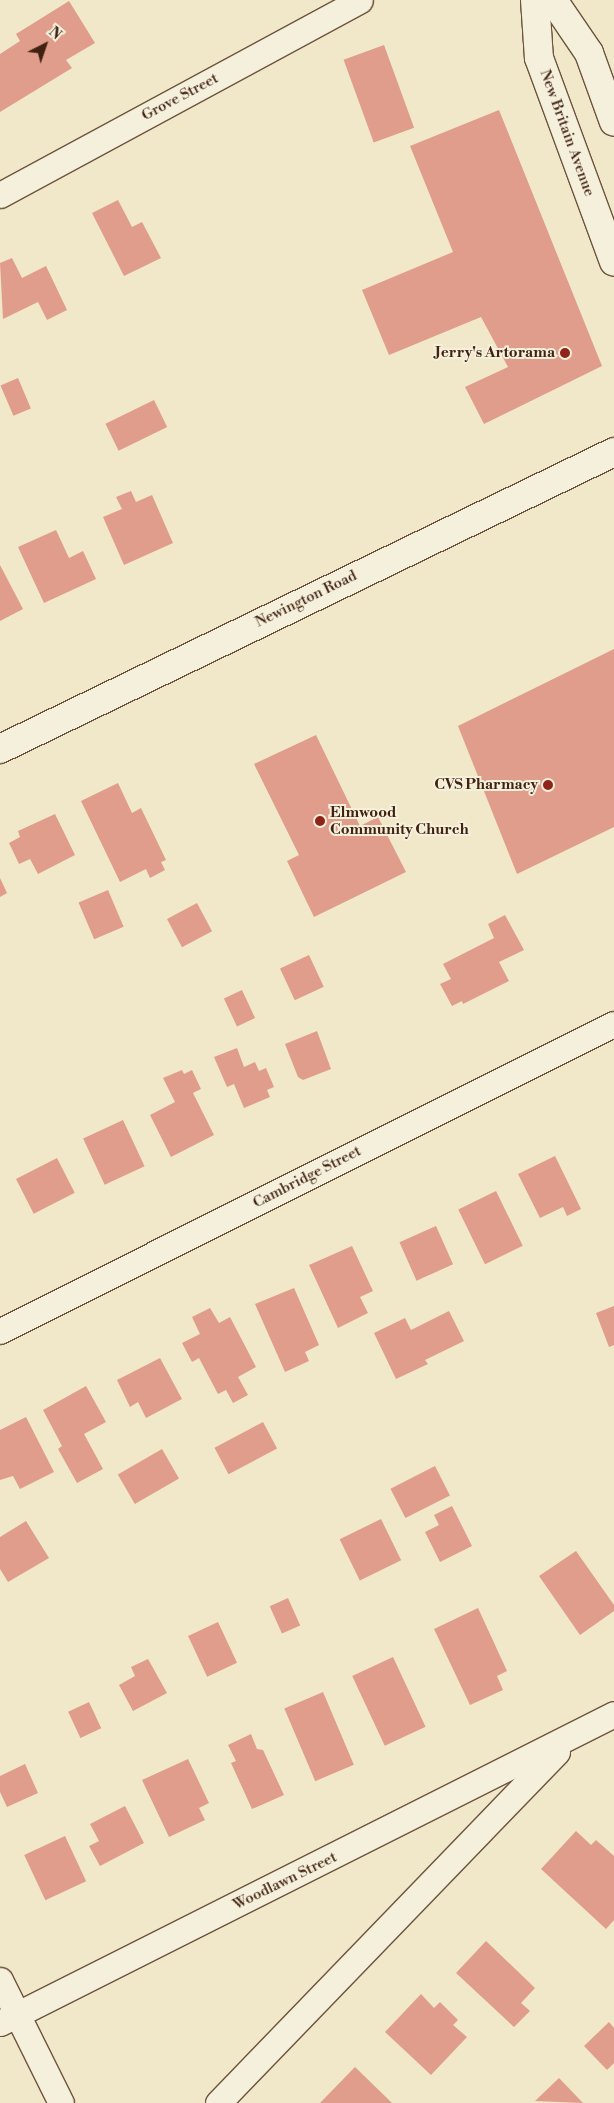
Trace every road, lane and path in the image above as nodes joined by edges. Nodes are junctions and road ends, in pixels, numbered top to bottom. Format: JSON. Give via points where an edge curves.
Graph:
{"nodes":[{"id":1,"x":360,"y":0,"type":"edge"},
{"id":2,"x":535,"y":0,"type":"edge"},
{"id":3,"x":553,"y":0,"type":"edge"},
{"id":4,"x":614,"y":122,"type":"edge"},
{"id":5,"x":0,"y":195,"type":"edge"},
{"id":6,"x":614,"y":262,"type":"edge"},
{"id":7,"x":614,"y":452,"type":"edge"},
{"id":8,"x":0,"y":749,"type":"edge"},
{"id":9,"x":614,"y":1024,"type":"edge"},
{"id":10,"x":0,"y":1331,"type":"edge"},
{"id":11,"x":614,"y":1714,"type":"edge"},
{"id":12,"x":569,"y":1739,"type":"junction"},
{"id":13,"x":0,"y":1980,"type":"edge"},
{"id":14,"x":8,"y":2019,"type":"edge"},
{"id":15,"x":60,"y":2103,"type":"edge"},
{"id":16,"x":218,"y":2103,"type":"edge"}],
"edges":[{"from":1,"to":5,"type":"street","name":"Grove Street"},
{"from":2,"to":6,"type":"main road","name":"New Britain Avenue","via":[[539,58]]},
{"from":3,"to":4,"type":"main road","via":[[589,53]]},
{"from":7,"to":8,"type":"main road","name":"Newington Road"},
{"from":9,"to":10,"type":"street","name":"Cambridge Street"},
{"from":11,"to":12,"type":"street","name":"Woodlawn Street"},
{"from":12,"to":14,"type":"street","name":"Woodlawn Street"},
{"from":12,"to":16,"type":"street","name":"Woodlawn Street"},
{"from":13,"to":14,"type":"street"},
{"from":14,"to":15,"type":"street"}]}
